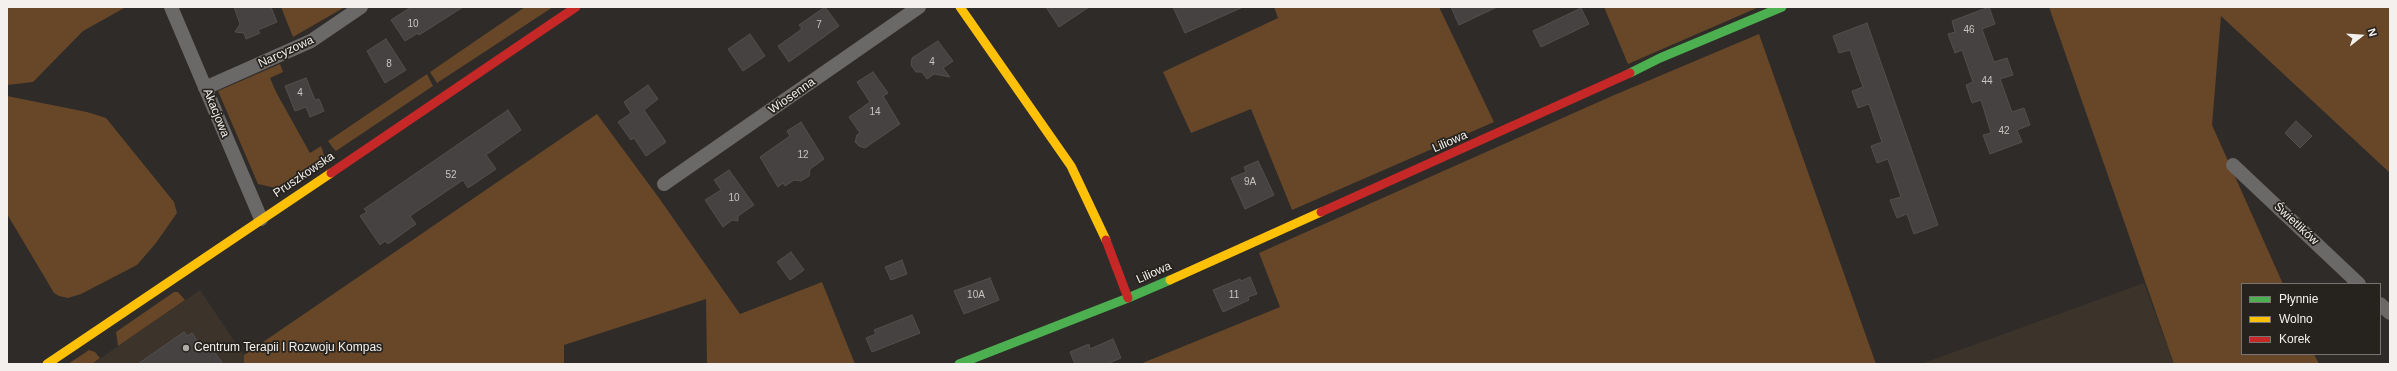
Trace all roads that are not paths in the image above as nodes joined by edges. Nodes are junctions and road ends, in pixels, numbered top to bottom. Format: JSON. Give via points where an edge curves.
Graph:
{"nodes":[{"id":1,"x":171,"y":7,"type":"edge"},
{"id":2,"x":361,"y":7,"type":"edge"},
{"id":3,"x":576,"y":7,"type":"edge"},
{"id":4,"x":919,"y":7,"type":"edge"},
{"id":5,"x":960,"y":7,"type":"edge"},
{"id":6,"x":1782,"y":7,"type":"edge"},
{"id":7,"x":206,"y":88,"type":"junction"},
{"id":8,"x":2233,"y":165,"type":"dead end"},
{"id":9,"x":664,"y":184,"type":"dead end"},
{"id":10,"x":260,"y":219,"type":"junction"},
{"id":11,"x":2358,"y":283,"type":"edge"},
{"id":12,"x":1128,"y":298,"type":"junction"},
{"id":13,"x":2381,"y":305,"type":"edge"},
{"id":14,"x":2390,"y":313,"type":"edge"},
{"id":15,"x":47,"y":364,"type":"edge"},
{"id":16,"x":959,"y":364,"type":"edge"}],
"edges":[{"from":1,"to":7,"type":"street","name":"Akacjowa"},
{"from":2,"to":7,"type":"street","name":"Narcyzowa","via":[[311,42]]},
{"from":3,"to":10,"type":"street","name":"Pruszkowska"},
{"from":4,"to":9,"type":"street","name":"Wiosenna"},
{"from":5,"to":12,"type":"street","name":"Liliowa","via":[[1070,166],[1100,224]]},
{"from":6,"to":12,"type":"street","name":"Liliowa","via":[[1660,58],[1606,85]]},
{"from":7,"to":10,"type":"street","name":"Akacjowa"},
{"from":8,"to":11,"type":"street","name":"Świetlików"},
{"from":10,"to":15,"type":"street","name":"Pruszkowska"},
{"from":12,"to":16,"type":"street","name":"Liliowa"},
{"from":13,"to":14,"type":"street"}]}
